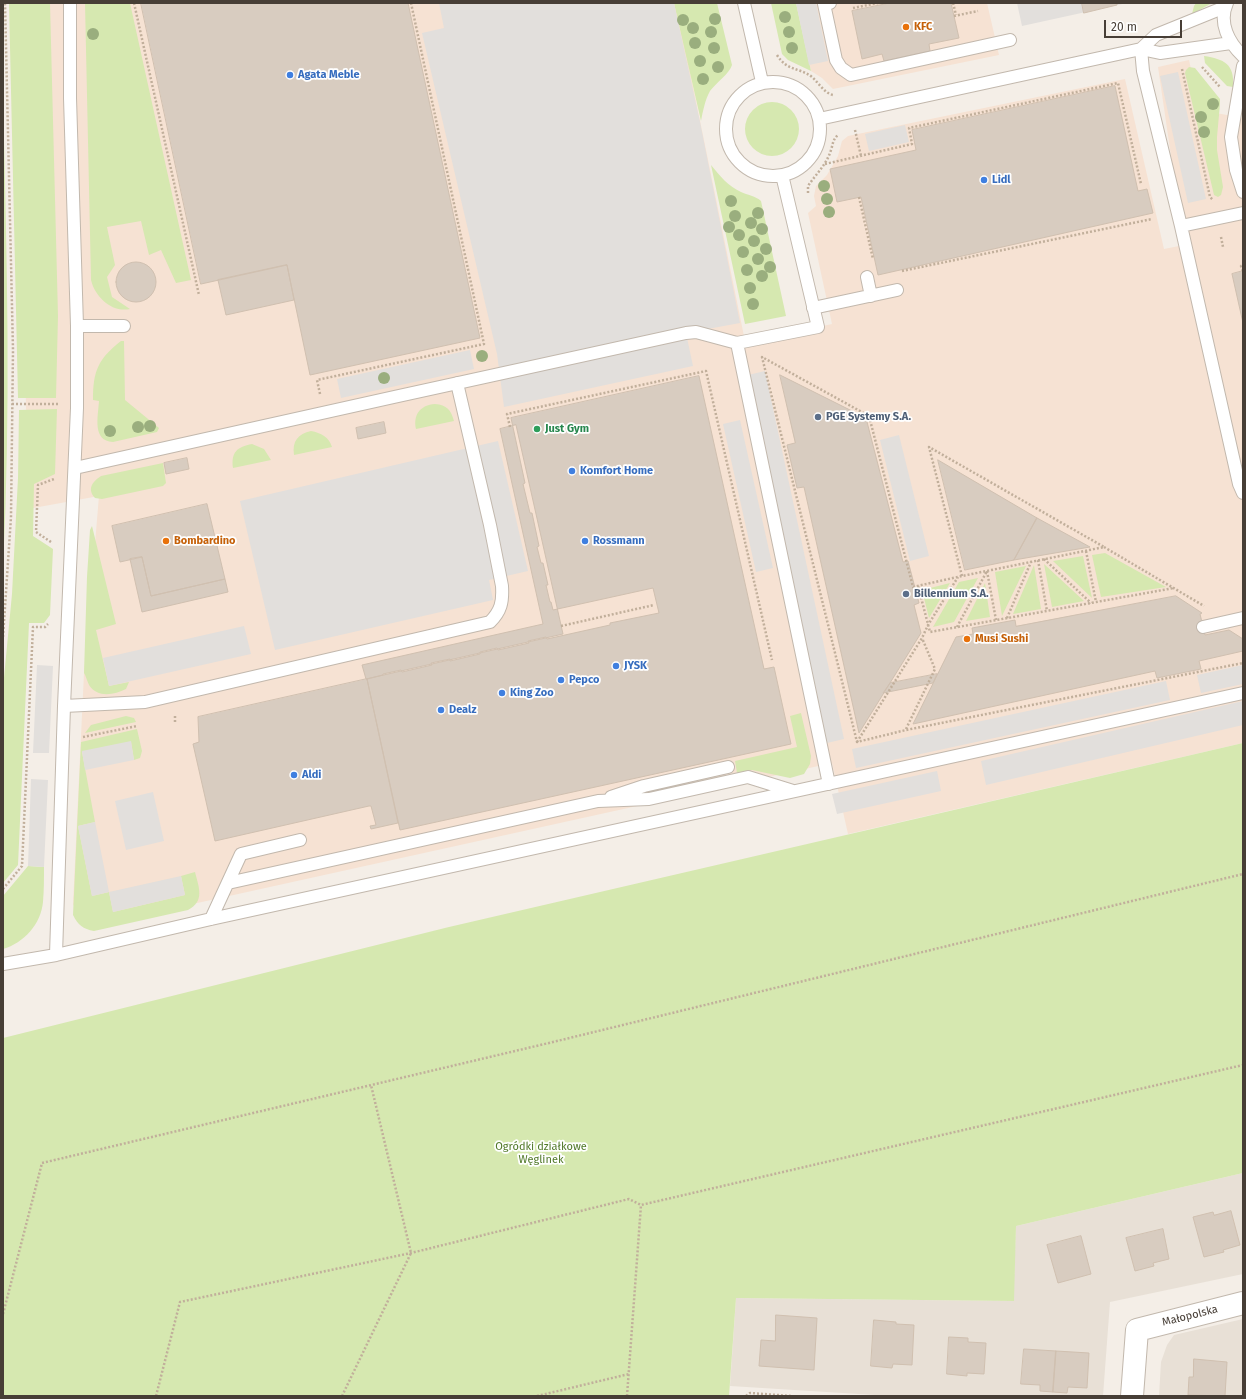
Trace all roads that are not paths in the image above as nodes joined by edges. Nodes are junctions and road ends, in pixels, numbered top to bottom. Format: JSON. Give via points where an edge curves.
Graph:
{"nodes":[{"id":1,"x":70,"y":3,"type":"edge"},
{"id":2,"x":744,"y":3,"type":"edge"},
{"id":3,"x":830,"y":3,"type":"edge"},
{"id":4,"x":1226,"y":5,"type":"edge"},
{"id":5,"x":1010,"y":40,"type":"dead end"},
{"id":6,"x":1231,"y":43,"type":"junction"},
{"id":7,"x":1141,"y":49,"type":"junction"},
{"id":8,"x":1243,"y":56,"type":"edge"},
{"id":9,"x":1243,"y":66,"type":"edge"},
{"id":10,"x":762,"y":82,"type":"junction"},
{"id":11,"x":819,"y":119,"type":"junction"},
{"id":12,"x":782,"y":175,"type":"junction"},
{"id":13,"x":1243,"y":192,"type":"edge"},
{"id":14,"x":1243,"y":213,"type":"edge"},
{"id":15,"x":1180,"y":226,"type":"junction"},
{"id":16,"x":867,"y":277,"type":"dead end"},
{"id":17,"x":897,"y":290,"type":"dead end"},
{"id":18,"x":871,"y":296,"type":"junction"},
{"id":19,"x":813,"y":308,"type":"junction"},
{"id":20,"x":77,"y":326,"type":"junction"},
{"id":21,"x":124,"y":326,"type":"dead end"},
{"id":22,"x":738,"y":344,"type":"junction"},
{"id":23,"x":457,"y":383,"type":"junction"},
{"id":24,"x":76,"y":468,"type":"junction"},
{"id":25,"x":1243,"y":493,"type":"edge"},
{"id":26,"x":1243,"y":618,"type":"edge"},
{"id":27,"x":1203,"y":627,"type":"dead end"},
{"id":28,"x":1243,"y":693,"type":"edge"},
{"id":29,"x":64,"y":706,"type":"junction"},
{"id":30,"x":728,"y":767,"type":"dead end"},
{"id":31,"x":828,"y":784,"type":"junction"},
{"id":32,"x":794,"y":792,"type":"junction"},
{"id":33,"x":598,"y":801,"type":"junction"},
{"id":34,"x":300,"y":840,"type":"dead end"},
{"id":35,"x":228,"y":884,"type":"junction"},
{"id":36,"x":211,"y":919,"type":"junction"},
{"id":37,"x":56,"y":955,"type":"junction"},
{"id":38,"x":3,"y":964,"type":"edge"},
{"id":39,"x":1243,"y":1303,"type":"edge"},
{"id":40,"x":1132,"y":1396,"type":"edge"}],
"edges":[{"from":1,"to":20,"type":"lane","via":[[70,98]]},
{"from":2,"to":10,"type":"lane"},
{"from":3,"to":5,"type":"lane","via":[[824,4],[836,60],[841,68],[851,75]]},
{"from":4,"to":6,"type":"lane","via":[[1224,21]]},
{"from":4,"to":7,"type":"lane","via":[[1156,35]]},
{"from":6,"to":7,"type":"lane","via":[[1160,53]]},
{"from":6,"to":8,"type":"lane"},
{"from":7,"to":11,"type":"lane"},
{"from":7,"to":15,"type":"lane","via":[[1143,72]]},
{"from":9,"to":13,"type":"lane","via":[[1232,137],[1236,170]]},
{"from":10,"to":11,"type":"lane","via":[[782,82],[796,87],[808,96]]},
{"from":10,"to":12,"type":"lane","via":[[740,95],[730,108],[726,123],[727,139],[732,152],[742,164],[754,172],[768,176]]},
{"from":11,"to":12,"type":"lane","via":[[820,137],[815,151],[807,162],[796,170]]},
{"from":12,"to":19,"type":"lane"},
{"from":14,"to":15,"type":"lane"},
{"from":15,"to":25,"type":"lane"},
{"from":16,"to":18,"type":"lane"},
{"from":17,"to":18,"type":"lane"},
{"from":18,"to":19,"type":"lane"},
{"from":19,"to":22,"type":"lane","via":[[818,328]]},
{"from":20,"to":21,"type":"lane"},
{"from":20,"to":24,"type":"lane"},
{"from":22,"to":23,"type":"lane","via":[[696,332]]},
{"from":22,"to":31,"type":"lane"},
{"from":23,"to":24,"type":"lane"},
{"from":23,"to":29,"type":"lane","via":[[502,586],[500,607],[490,622],[145,702]]},
{"from":24,"to":29,"type":"lane"},
{"from":26,"to":27,"type":"lane"},
{"from":28,"to":31,"type":"lane"},
{"from":29,"to":37,"type":"lane"},
{"from":30,"to":33,"type":"lane","via":[[644,786]]},
{"from":31,"to":32,"type":"lane"},
{"from":32,"to":33,"type":"lane","via":[[748,777],[649,800]]},
{"from":32,"to":36,"type":"lane"},
{"from":33,"to":35,"type":"lane"},
{"from":34,"to":35,"type":"lane","via":[[241,854]]},
{"from":35,"to":36,"type":"lane"},
{"from":36,"to":37,"type":"lane"},
{"from":37,"to":38,"type":"lane"},
{"from":39,"to":40,"type":"street","name":"Małopolska","via":[[1137,1330]]}]}
